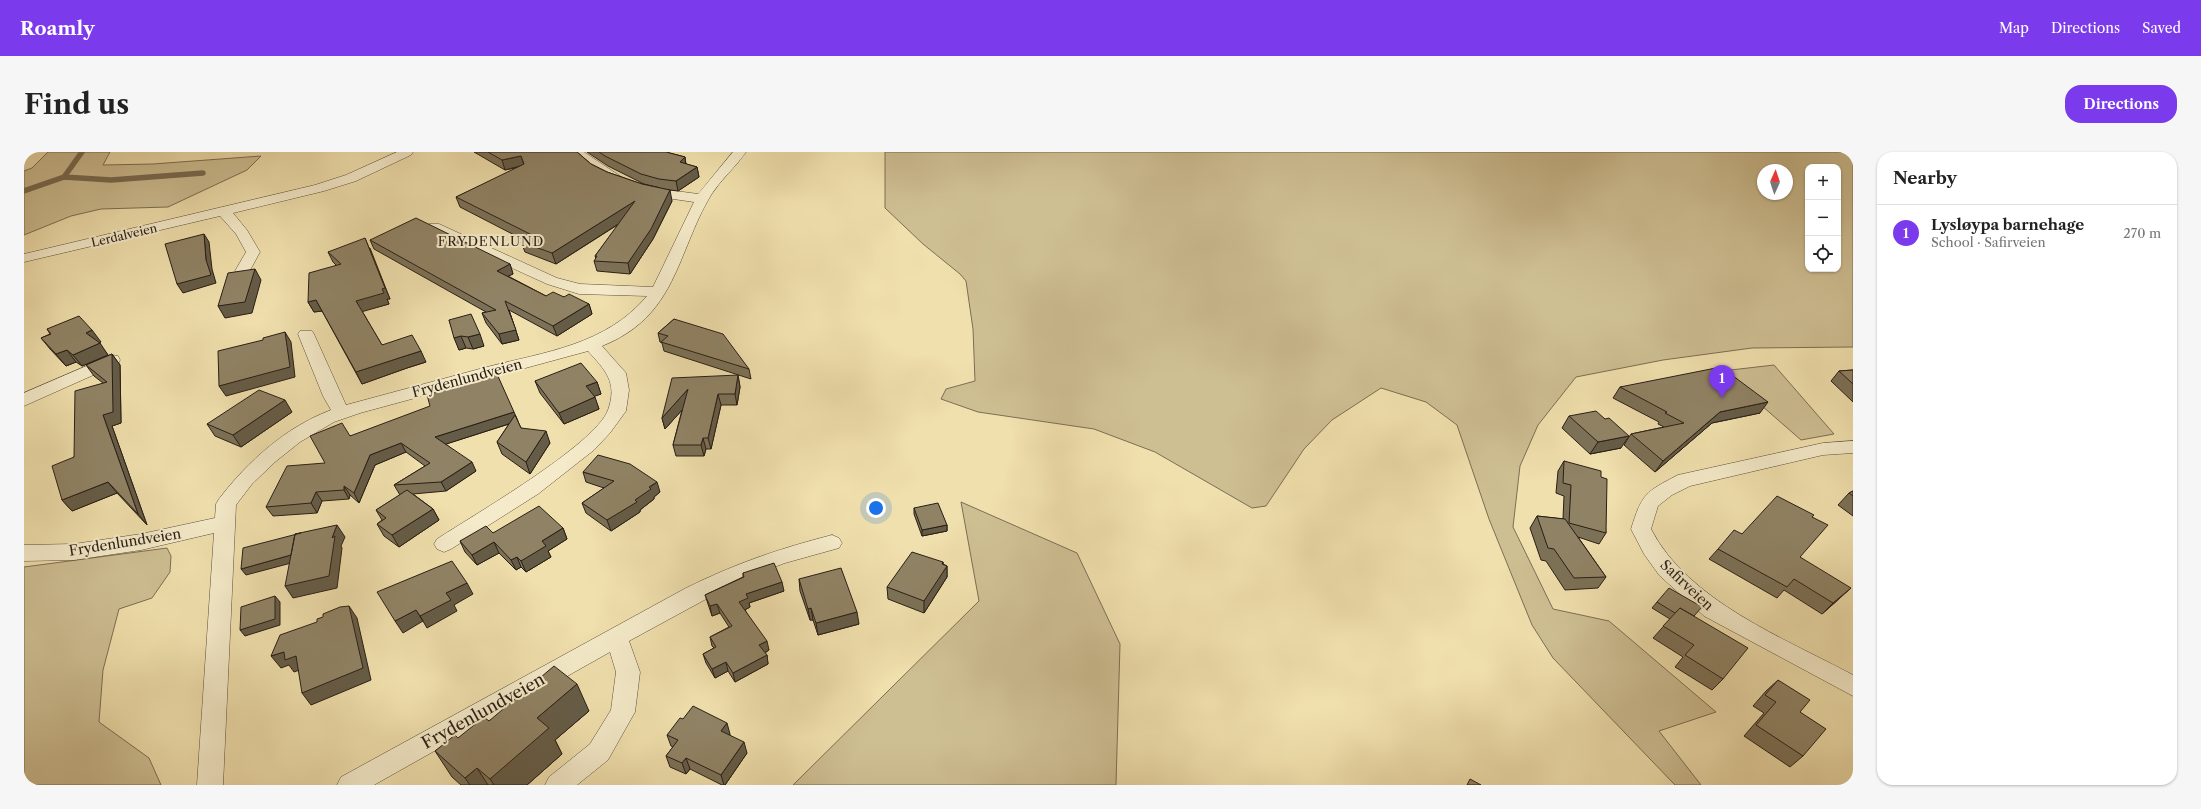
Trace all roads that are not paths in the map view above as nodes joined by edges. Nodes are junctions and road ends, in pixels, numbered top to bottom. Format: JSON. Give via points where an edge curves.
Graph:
{"nodes":[{"id":1,"x":407,"y":152,"type":"edge"},
{"id":2,"x":577,"y":152,"type":"edge"},
{"id":3,"x":740,"y":152,"type":"edge"},
{"id":4,"x":701,"y":199,"type":"junction"},
{"id":5,"x":224,"y":211,"type":"junction"},
{"id":6,"x":434,"y":227,"type":"edge"},
{"id":7,"x":24,"y":258,"type":"edge"},
{"id":8,"x":242,"y":271,"type":"edge"},
{"id":9,"x":659,"y":292,"type":"junction"},
{"id":10,"x":306,"y":334,"type":"dead end"},
{"id":11,"x":592,"y":345,"type":"junction"},
{"id":12,"x":114,"y":359,"type":"edge"},
{"id":13,"x":24,"y":400,"type":"edge"},
{"id":14,"x":342,"y":413,"type":"junction"},
{"id":15,"x":1853,"y":447,"type":"edge"},
{"id":16,"x":225,"y":523,"type":"junction"},
{"id":17,"x":444,"y":544,"type":"dead end"},
{"id":18,"x":832,"y":544,"type":"dead end"},
{"id":19,"x":24,"y":553,"type":"edge"},
{"id":20,"x":616,"y":637,"type":"junction"},
{"id":21,"x":1853,"y":686,"type":"edge"},
{"id":22,"x":210,"y":785,"type":"edge"},
{"id":23,"x":350,"y":785,"type":"edge"},
{"id":24,"x":558,"y":785,"type":"edge"}],
"edges":[{"from":1,"to":5,"type":"street","name":"Lerdalveien","via":[[351,178]]},
{"from":2,"to":4,"type":"street","via":[[592,164],[638,189]]},
{"from":3,"to":4,"type":"street","name":"Frydenlundveien"},
{"from":4,"to":9,"type":"street","name":"Frydenlundveien"},
{"from":5,"to":7,"type":"street","name":"Lerdalveien"},
{"from":5,"to":8,"type":"street","via":[[253,252]]},
{"from":6,"to":9,"type":"street","via":[[552,281],[579,289]]},
{"from":9,"to":11,"type":"street","name":"Frydenlundveien","via":[[645,310],[621,329]]},
{"from":10,"to":14,"type":"street","via":[[332,396]]},
{"from":11,"to":14,"type":"street","name":"Frydenlundveien"},
{"from":11,"to":17,"type":"street","via":[[617,373],[620,390],[617,411],[609,422],[587,446],[531,489]]},
{"from":12,"to":13,"type":"street"},
{"from":14,"to":16,"type":"street","name":"Frydenlundveien","via":[[320,422],[288,442],[258,466],[240,484],[226,504]]},
{"from":15,"to":21,"type":"street","name":"Safirveien","via":[[1823,449],[1685,480],[1665,490],[1649,503],[1641,529],[1651,549],[1666,569],[1712,610]]},
{"from":16,"to":19,"type":"street","name":"Frydenlundveien","via":[[141,542],[74,552]]},
{"from":16,"to":22,"type":"street","name":"Frydenlundveien"},
{"from":18,"to":20,"type":"street","name":"Frydenlundveien","via":[[781,556],[736,573]]},
{"from":20,"to":23,"type":"street","name":"Frydenlundveien"},
{"from":20,"to":24,"type":"street","via":[[628,672],[623,712],[599,752]]}]}
